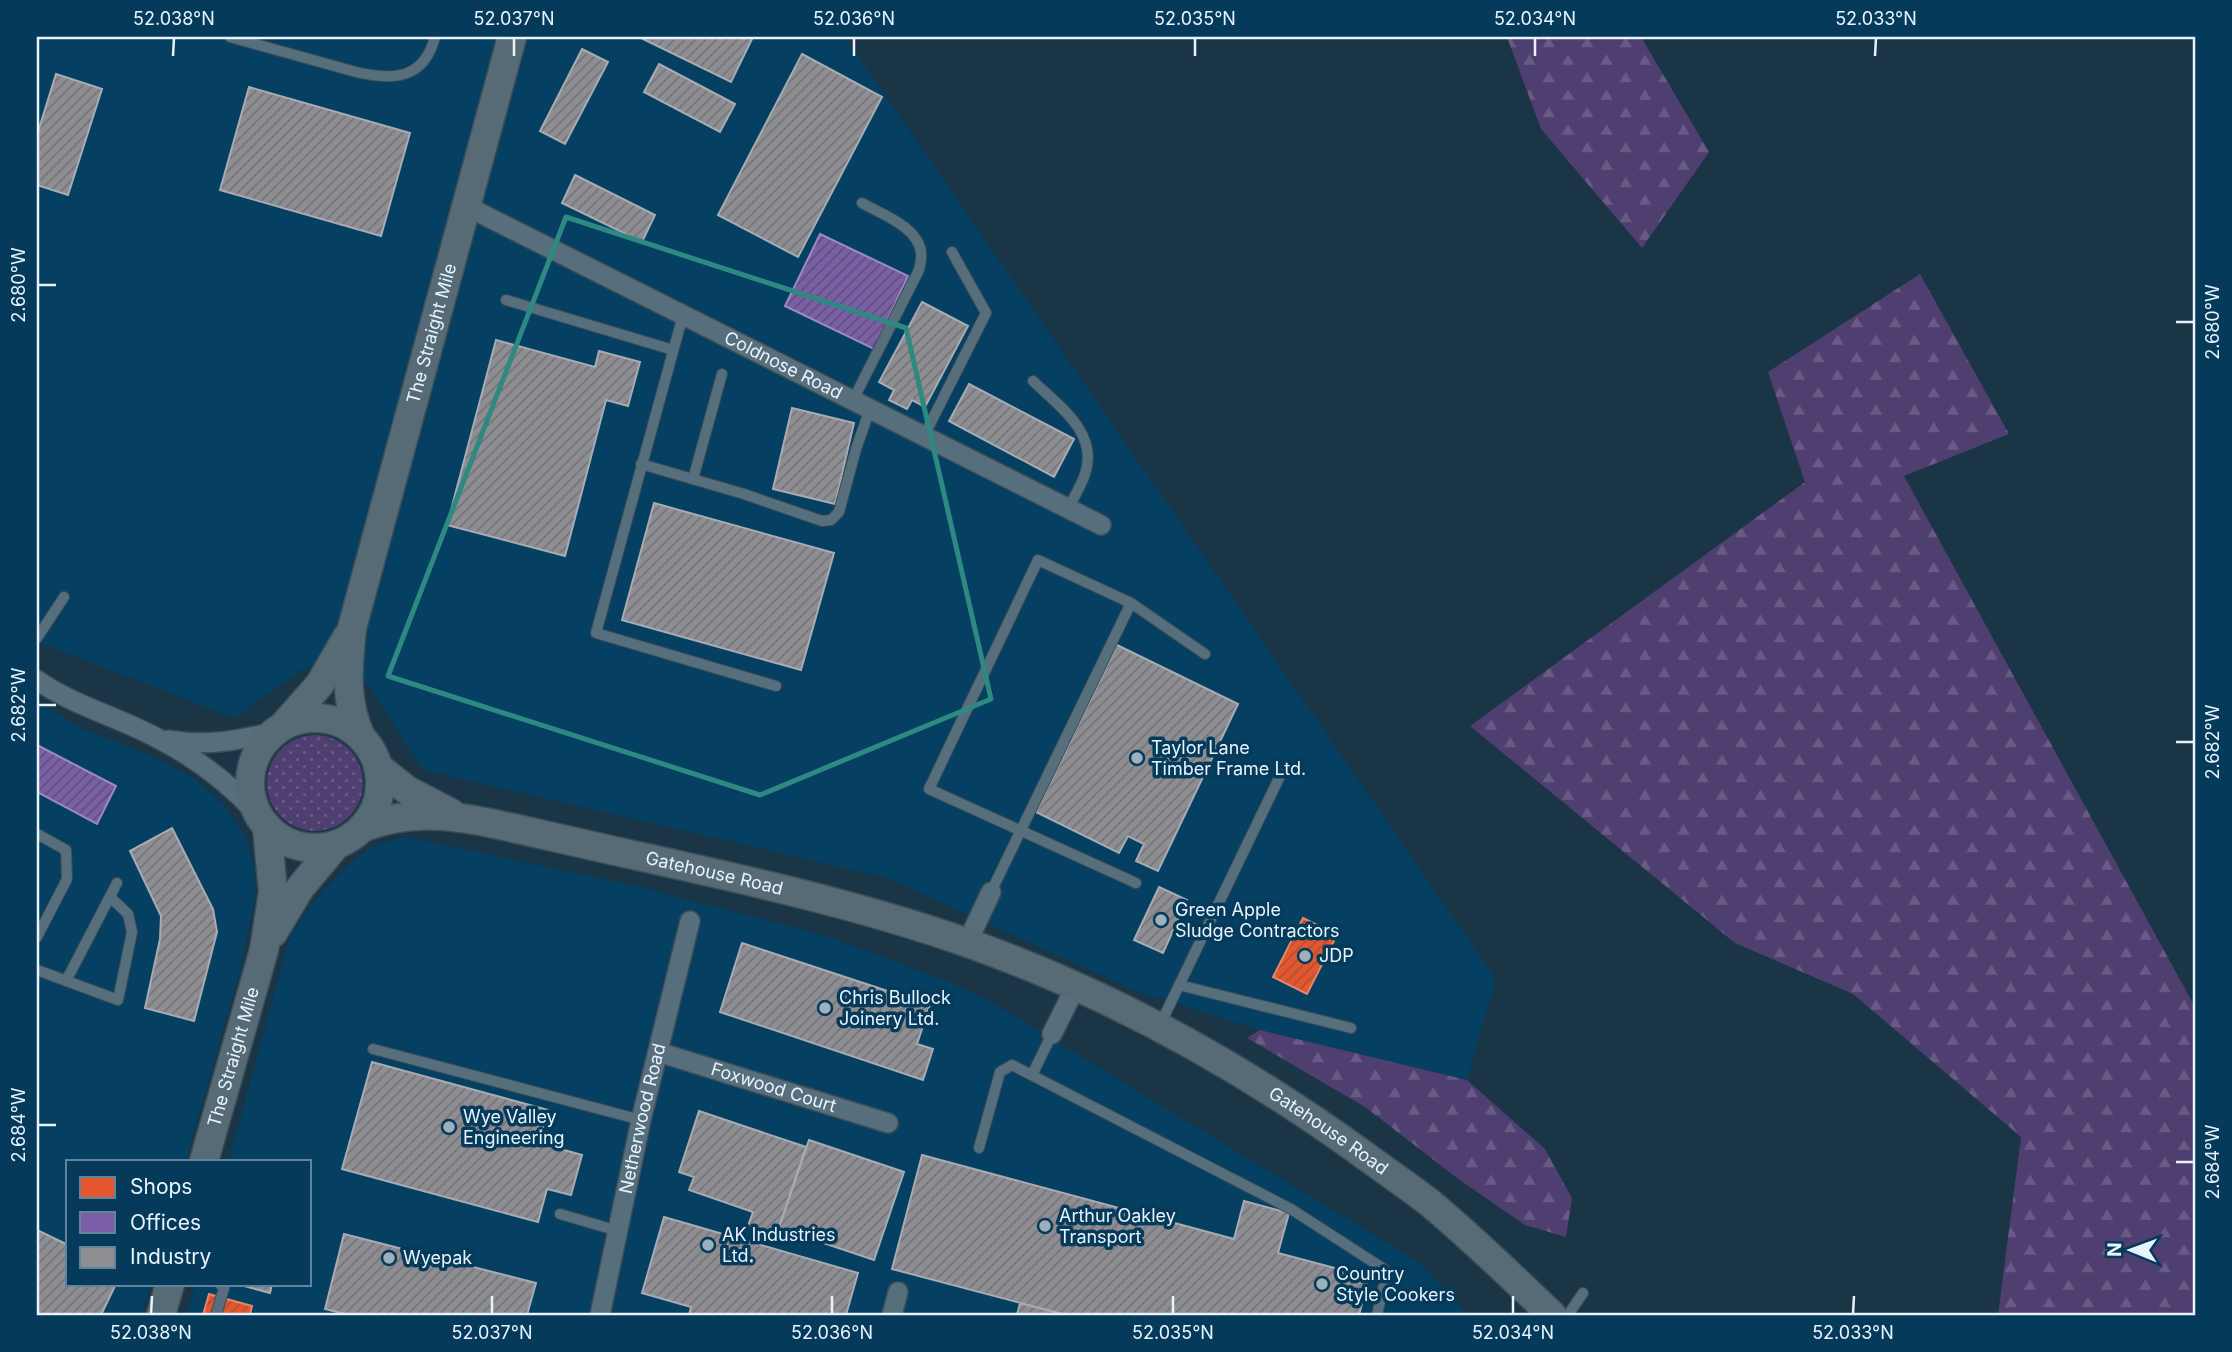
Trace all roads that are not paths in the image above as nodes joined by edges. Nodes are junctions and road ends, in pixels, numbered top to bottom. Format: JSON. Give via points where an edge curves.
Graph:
{"nodes":[{"id":1,"x":230,"y":37,"type":"edge"},
{"id":2,"x":435,"y":37,"type":"edge"},
{"id":3,"x":512,"y":37,"type":"edge"},
{"id":4,"x":862,"y":203,"type":"dead end"},
{"id":5,"x":467,"y":206,"type":"junction"},
{"id":6,"x":952,"y":253,"type":"dead end"},
{"id":7,"x":506,"y":300,"type":"dead end"},
{"id":8,"x":684,"y":315,"type":"junction"},
{"id":9,"x":673,"y":350,"type":"junction"},
{"id":10,"x":722,"y":374,"type":"dead end"},
{"id":11,"x":1033,"y":381,"type":"dead end"},
{"id":12,"x":862,"y":405,"type":"junction"},
{"id":13,"x":924,"y":436,"type":"junction"},
{"id":14,"x":641,"y":464,"type":"junction"},
{"id":15,"x":693,"y":479,"type":"junction"},
{"id":16,"x":1069,"y":509,"type":"junction"},
{"id":17,"x":1101,"y":525,"type":"dead end"},
{"id":18,"x":64,"y":597,"type":"dead end"},
{"id":19,"x":1131,"y":603,"type":"junction"},
{"id":20,"x":352,"y":628,"type":"junction"},
{"id":21,"x":37,"y":638,"type":"edge"},
{"id":22,"x":1205,"y":654,"type":"dead end"},
{"id":23,"x":37,"y":680,"type":"edge"},
{"id":24,"x":776,"y":686,"type":"dead end"},
{"id":25,"x":279,"y":729,"type":"junction"},
{"id":26,"x":360,"y":737,"type":"junction"},
{"id":27,"x":158,"y":738,"type":"junction"},
{"id":28,"x":378,"y":767,"type":"junction"},
{"id":29,"x":1281,"y":774,"type":"dead end"},
{"id":30,"x":460,"y":816,"type":"junction"},
{"id":31,"x":262,"y":820,"type":"junction"},
{"id":32,"x":362,"y":828,"type":"junction"},
{"id":33,"x":1022,"y":830,"type":"junction"},
{"id":34,"x":37,"y":834,"type":"edge"},
{"id":35,"x":335,"y":845,"type":"junction"},
{"id":36,"x":117,"y":883,"type":"dead end"},
{"id":37,"x":1136,"y":883,"type":"dead end"},
{"id":38,"x":991,"y":892,"type":"joint"},
{"id":39,"x":110,"y":897,"type":"junction"},
{"id":40,"x":690,"y":921,"type":"dead end"},
{"id":41,"x":37,"y":937,"type":"edge"},
{"id":42,"x":967,"y":943,"type":"junction"},
{"id":43,"x":264,"y":950,"type":"junction"},
{"id":44,"x":37,"y":970,"type":"edge"},
{"id":45,"x":66,"y":981,"type":"junction"},
{"id":46,"x":1179,"y":985,"type":"junction"},
{"id":47,"x":1075,"y":988,"type":"junction"},
{"id":48,"x":1159,"y":1027,"type":"junction"},
{"id":49,"x":1351,"y":1028,"type":"dead end"},
{"id":50,"x":1052,"y":1034,"type":"joint"},
{"id":51,"x":373,"y":1049,"type":"dead end"},
{"id":52,"x":658,"y":1052,"type":"junction"},
{"id":53,"x":1032,"y":1075,"type":"junction"},
{"id":54,"x":641,"y":1120,"type":"junction"},
{"id":55,"x":888,"y":1123,"type":"dead end"},
{"id":56,"x":979,"y":1148,"type":"dead end"},
{"id":57,"x":204,"y":1160,"type":"edge"},
{"id":58,"x":559,"y":1214,"type":"dead end"},
{"id":59,"x":618,"y":1231,"type":"junction"},
{"id":60,"x":169,"y":1286,"type":"edge"},
{"id":61,"x":222,"y":1286,"type":"edge"},
{"id":62,"x":898,"y":1292,"type":"dead end"},
{"id":63,"x":1583,"y":1293,"type":"dead end"},
{"id":64,"x":160,"y":1315,"type":"edge"},
{"id":65,"x":216,"y":1315,"type":"edge"},
{"id":66,"x":600,"y":1315,"type":"edge"},
{"id":67,"x":892,"y":1315,"type":"edge"},
{"id":68,"x":1377,"y":1315,"type":"edge"},
{"id":69,"x":1552,"y":1315,"type":"edge"},
{"id":70,"x":1568,"y":1315,"type":"edge"}],
"edges":[{"from":1,"to":2,"type":"lane","via":[[372,76],[393,76],[427,60]]},
{"from":3,"to":5,"type":"main road","name":"The Straight Mile"},
{"from":4,"to":12,"type":"lane","via":[[906,229],[922,252],[919,270]]},
{"from":5,"to":8,"type":"street","name":"Coldnose Road"},
{"from":5,"to":20,"type":"main road","name":"The Straight Mile"},
{"from":6,"to":13,"type":"lane","via":[[986,313]]},
{"from":7,"to":9,"type":"lane"},
{"from":8,"to":9,"type":"lane"},
{"from":8,"to":12,"type":"street","name":"Coldnose Road"},
{"from":9,"to":14,"type":"lane"},
{"from":10,"to":15,"type":"lane"},
{"from":11,"to":16,"type":"lane","via":[[1069,416],[1088,445],[1085,474]]},
{"from":12,"to":13,"type":"street","name":"Coldnose Road"},
{"from":12,"to":15,"type":"lane","via":[[856,449],[839,512],[831,520],[822,522]]},
{"from":13,"to":16,"type":"street","name":"Coldnose Road"},
{"from":14,"to":15,"type":"lane"},
{"from":14,"to":24,"type":"lane","via":[[596,632]]},
{"from":16,"to":17,"type":"street","name":"Coldnose Road"},
{"from":18,"to":21,"type":"lane"},
{"from":19,"to":22,"type":"lane"},
{"from":19,"to":33,"type":"lane"},
{"from":19,"to":33,"type":"lane","via":[[1038,560],[929,789]]},
{"from":20,"to":25,"type":"main road","name":"The Straight Mile","via":[[320,684]]},
{"from":20,"to":26,"type":"main road","name":"The Straight Mile","via":[[347,681]]},
{"from":23,"to":27,"type":"street"},
{"from":25,"to":26,"type":"main road","via":[[314,718],[347,726]]},
{"from":25,"to":27,"type":"street","via":[[208,744]]},
{"from":25,"to":31,"type":"main road","via":[[252,765],[252,798]]},
{"from":26,"to":28,"type":"main road"},
{"from":27,"to":31,"type":"street","via":[[237,791]]},
{"from":28,"to":30,"type":"main road","name":"Gatehouse Road","via":[[429,804]]},
{"from":28,"to":32,"type":"main road","via":[[377,802]]},
{"from":29,"to":46,"type":"lane"},
{"from":30,"to":32,"type":"main road","name":"Gatehouse Road","via":[[402,816]]},
{"from":30,"to":42,"type":"main road","name":"Gatehouse Road","via":[[837,904]]},
{"from":31,"to":35,"type":"main road","via":[[286,841],[305,848]]},
{"from":31,"to":43,"type":"main road","name":"The Straight Mile","via":[[273,892]]},
{"from":32,"to":35,"type":"main road"},
{"from":33,"to":37,"type":"lane"},
{"from":33,"to":38,"type":"lane"},
{"from":34,"to":41,"type":"lane","via":[[66,850],[67,879]]},
{"from":35,"to":43,"type":"main road","name":"The Straight Mile","via":[[300,888]]},
{"from":36,"to":39,"type":"lane"},
{"from":38,"to":42,"type":"street"},
{"from":39,"to":45,"type":"lane"},
{"from":39,"to":45,"type":"lane","via":[[128,914],[132,932],[118,1000]]},
{"from":40,"to":52,"type":"street","name":"Netherwood Road"},
{"from":42,"to":47,"type":"main road","name":"Gatehouse Road"},
{"from":43,"to":57,"type":"main road","name":"The Straight Mile"},
{"from":44,"to":45,"type":"lane"},
{"from":46,"to":48,"type":"lane"},
{"from":46,"to":49,"type":"lane"},
{"from":47,"to":48,"type":"main road","name":"Gatehouse Road"},
{"from":47,"to":50,"type":"street"},
{"from":48,"to":69,"type":"main road","name":"Gatehouse Road","via":[[1265,1087],[1347,1142],[1428,1202]]},
{"from":50,"to":53,"type":"lane"},
{"from":51,"to":54,"type":"lane"},
{"from":52,"to":54,"type":"street","name":"Netherwood Road"},
{"from":52,"to":55,"type":"street","name":"Foxwood Court"},
{"from":53,"to":56,"type":"lane","via":[[1013,1065],[1000,1072]]},
{"from":53,"to":68,"type":"lane","via":[[1291,1209],[1387,1271]]},
{"from":54,"to":59,"type":"street","name":"Netherwood Road"},
{"from":58,"to":59,"type":"lane"},
{"from":59,"to":66,"type":"street","name":"Netherwood Road"},
{"from":60,"to":64,"type":"main road"},
{"from":61,"to":65,"type":"lane"},
{"from":62,"to":67,"type":"street"},
{"from":63,"to":70,"type":"lane"}]}
